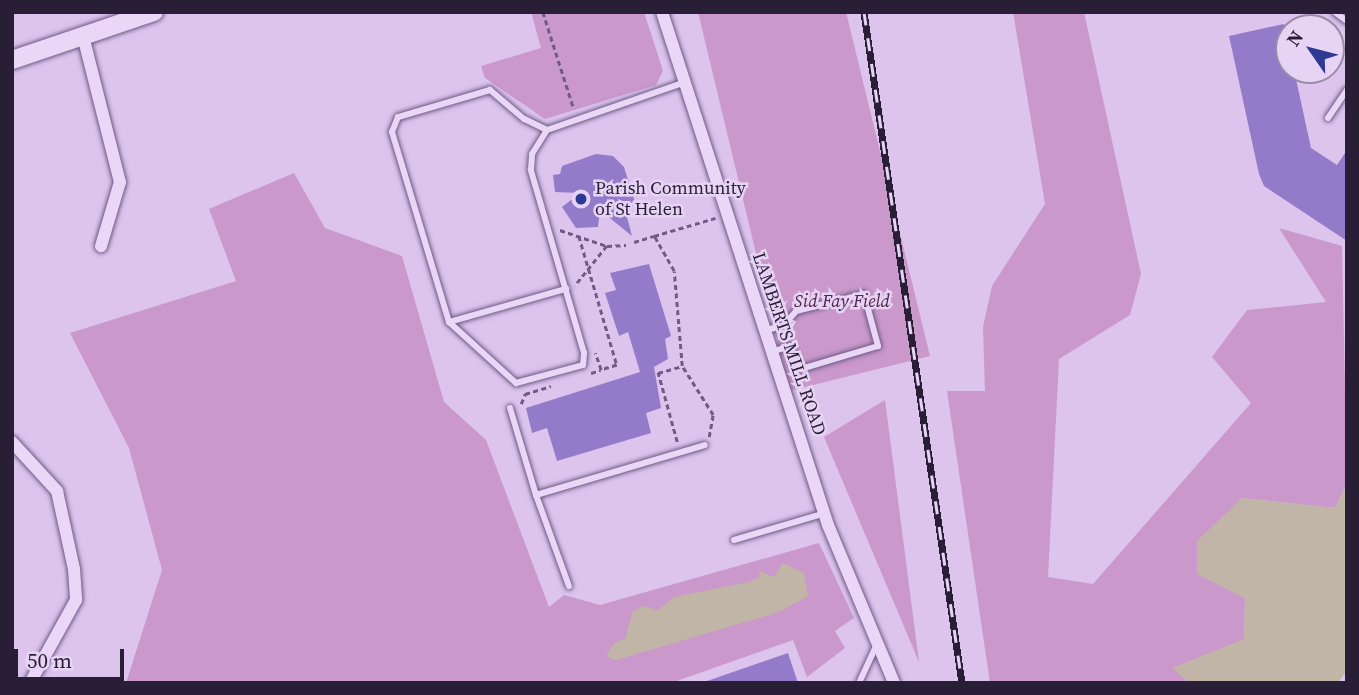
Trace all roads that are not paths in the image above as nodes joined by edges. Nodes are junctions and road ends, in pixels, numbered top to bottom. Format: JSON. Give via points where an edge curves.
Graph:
{"nodes":[{"id":1,"x":154,"y":12,"type":"edge"},
{"id":2,"x":662,"y":12,"type":"edge"},
{"id":3,"x":1335,"y":12,"type":"edge"},
{"id":4,"x":1347,"y":21,"type":"edge"},
{"id":5,"x":83,"y":36,"type":"junction"},
{"id":6,"x":12,"y":60,"type":"edge"},
{"id":7,"x":683,"y":83,"type":"junction"},
{"id":8,"x":1347,"y":90,"type":"edge"},
{"id":9,"x":1328,"y":118,"type":"dead end"},
{"id":10,"x":547,"y":130,"type":"junction"},
{"id":11,"x":101,"y":246,"type":"dead end"},
{"id":12,"x":566,"y":289,"type":"junction"},
{"id":13,"x":449,"y":322,"type":"junction"},
{"id":14,"x":768,"y":330,"type":"junction"},
{"id":15,"x":775,"y":351,"type":"junction"},
{"id":16,"x":510,"y":408,"type":"dead end"},
{"id":17,"x":12,"y":442,"type":"edge"},
{"id":18,"x":702,"y":442,"type":"road end"},
{"id":19,"x":536,"y":495,"type":"junction"},
{"id":20,"x":825,"y":513,"type":"junction"},
{"id":21,"x":734,"y":540,"type":"dead end"},
{"id":22,"x":569,"y":586,"type":"dead end"},
{"id":23,"x":878,"y":642,"type":"junction"},
{"id":24,"x":30,"y":683,"type":"edge"},
{"id":25,"x":859,"y":683,"type":"edge"},
{"id":26,"x":894,"y":683,"type":"edge"}],
"edges":[{"from":1,"to":5,"type":"street"},
{"from":2,"to":7,"type":"street","name":"LAMBERTS MILL ROAD"},
{"from":3,"to":4,"type":"lane"},
{"from":5,"to":6,"type":"street"},
{"from":5,"to":11,"type":"street","via":[[120,182]]},
{"from":7,"to":10,"type":"lane"},
{"from":7,"to":14,"type":"street","name":"LAMBERTS MILL ROAD"},
{"from":8,"to":9,"type":"lane"},
{"from":10,"to":12,"type":"lane","via":[[532,154],[531,170]]},
{"from":10,"to":13,"type":"lane","via":[[524,120],[490,90],[398,117],[392,132]]},
{"from":12,"to":13,"type":"lane"},
{"from":12,"to":13,"type":"lane","via":[[584,353],[583,365],[516,383]]},
{"from":14,"to":15,"type":"street","name":"LAMBERTS MILL ROAD"},
{"from":14,"to":15,"type":"lane","via":[[784,325],[796,311],[864,294],[877,346],[801,369],[790,346]]},
{"from":15,"to":20,"type":"street","name":"LAMBERTS MILL ROAD"},
{"from":16,"to":19,"type":"lane"},
{"from":17,"to":24,"type":"street","via":[[57,491],[74,569],[76,600]]},
{"from":18,"to":19,"type":"lane"},
{"from":19,"to":22,"type":"lane"},
{"from":20,"to":21,"type":"lane"},
{"from":20,"to":23,"type":"street","name":"LAMBERTS MILL ROAD"},
{"from":23,"to":25,"type":"lane"},
{"from":23,"to":26,"type":"street","name":"LAMBERTS MILL ROAD"}]}
